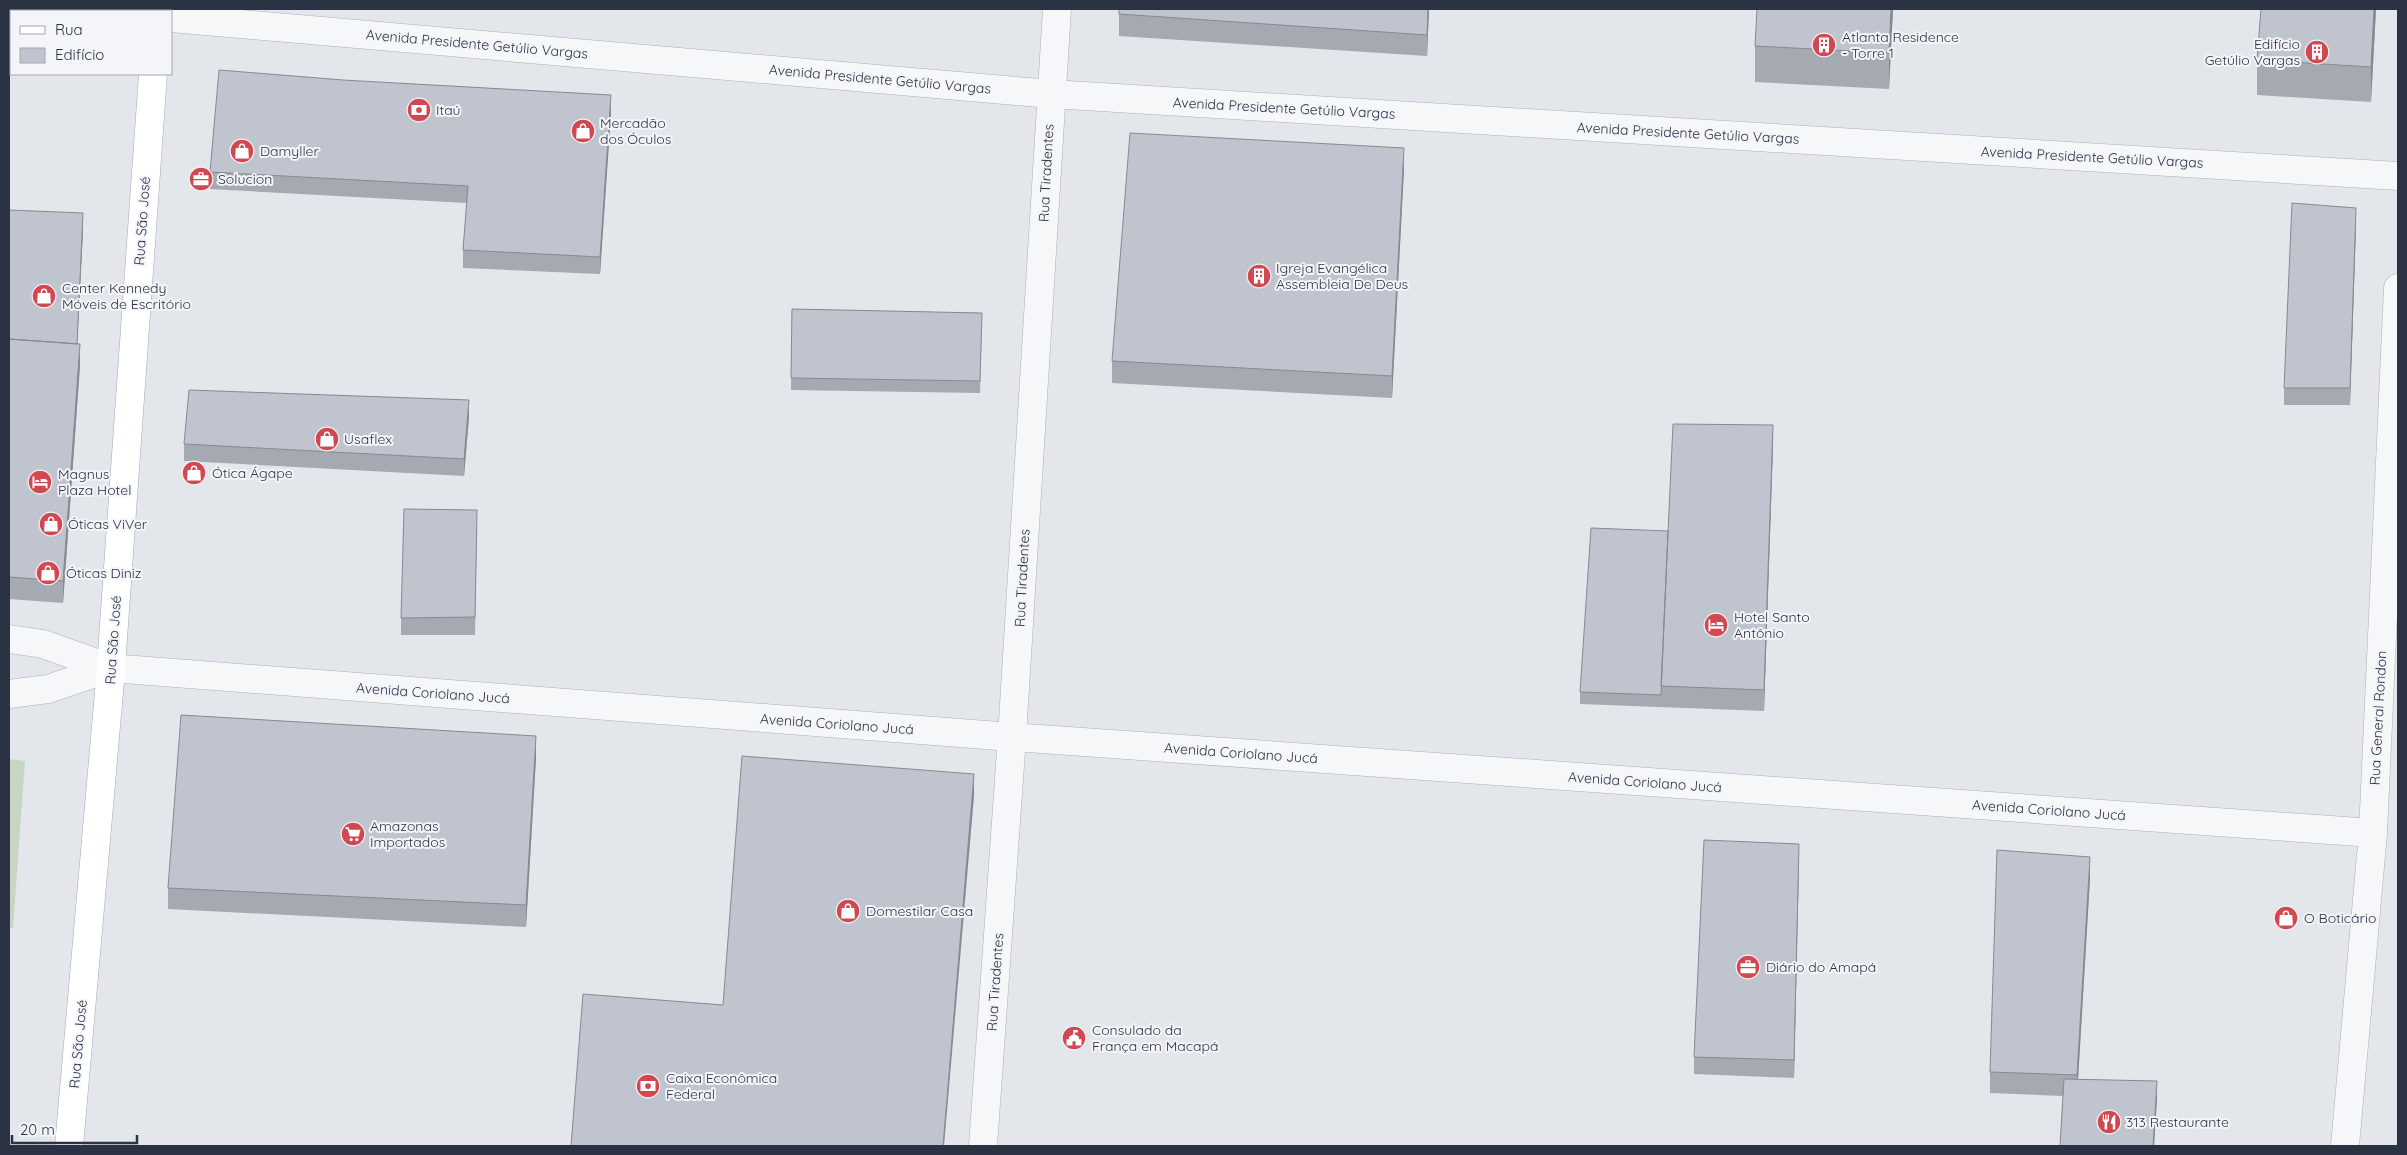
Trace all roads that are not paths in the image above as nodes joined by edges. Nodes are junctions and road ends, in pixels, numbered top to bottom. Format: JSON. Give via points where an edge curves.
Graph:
{"nodes":[{"id":1,"x":15,"y":9,"type":"edge"},
{"id":2,"x":1057,"y":9,"type":"edge"},
{"id":3,"x":36,"y":10,"type":"edge"},
{"id":4,"x":172,"y":18,"type":"edge"},
{"id":5,"x":153,"y":75,"type":"edge"},
{"id":6,"x":1051,"y":94,"type":"junction"},
{"id":7,"x":2398,"y":176,"type":"edge"},
{"id":8,"x":2398,"y":288,"type":"edge"},
{"id":9,"x":9,"y":640,"type":"edge"},
{"id":10,"x":110,"y":668,"type":"junction"},
{"id":11,"x":9,"y":694,"type":"edge"},
{"id":12,"x":1012,"y":737,"type":"junction"},
{"id":13,"x":2373,"y":833,"type":"junction"},
{"id":14,"x":70,"y":1146,"type":"edge"},
{"id":15,"x":983,"y":1146,"type":"edge"},
{"id":16,"x":2345,"y":1146,"type":"edge"}],
"edges":[{"from":1,"to":3,"type":"street"},
{"from":2,"to":6,"type":"street","name":"Rua Tiradentes"},
{"from":4,"to":6,"type":"street","name":"Avenida Presidente Getúlio Vargas"},
{"from":5,"to":10,"type":"main road","name":"Rua São José"},
{"from":6,"to":7,"type":"street","name":"Avenida Presidente Getúlio Vargas"},
{"from":6,"to":12,"type":"street","name":"Rua Tiradentes"},
{"from":8,"to":13,"type":"street","name":"Rua General Rondon"},
{"from":9,"to":10,"type":"street","name":"Avenida Coriolano Jucá","via":[[43,644]]},
{"from":10,"to":11,"type":"street","name":"Avenida Coriolano Jucá","via":[[48,688]]},
{"from":10,"to":12,"type":"street","name":"Avenida Coriolano Jucá"},
{"from":10,"to":14,"type":"main road","name":"Rua São José"},
{"from":12,"to":13,"type":"street","name":"Avenida Coriolano Jucá"},
{"from":12,"to":15,"type":"street","name":"Rua Tiradentes"},
{"from":13,"to":16,"type":"street","name":"Rua General Rondon"}]}
